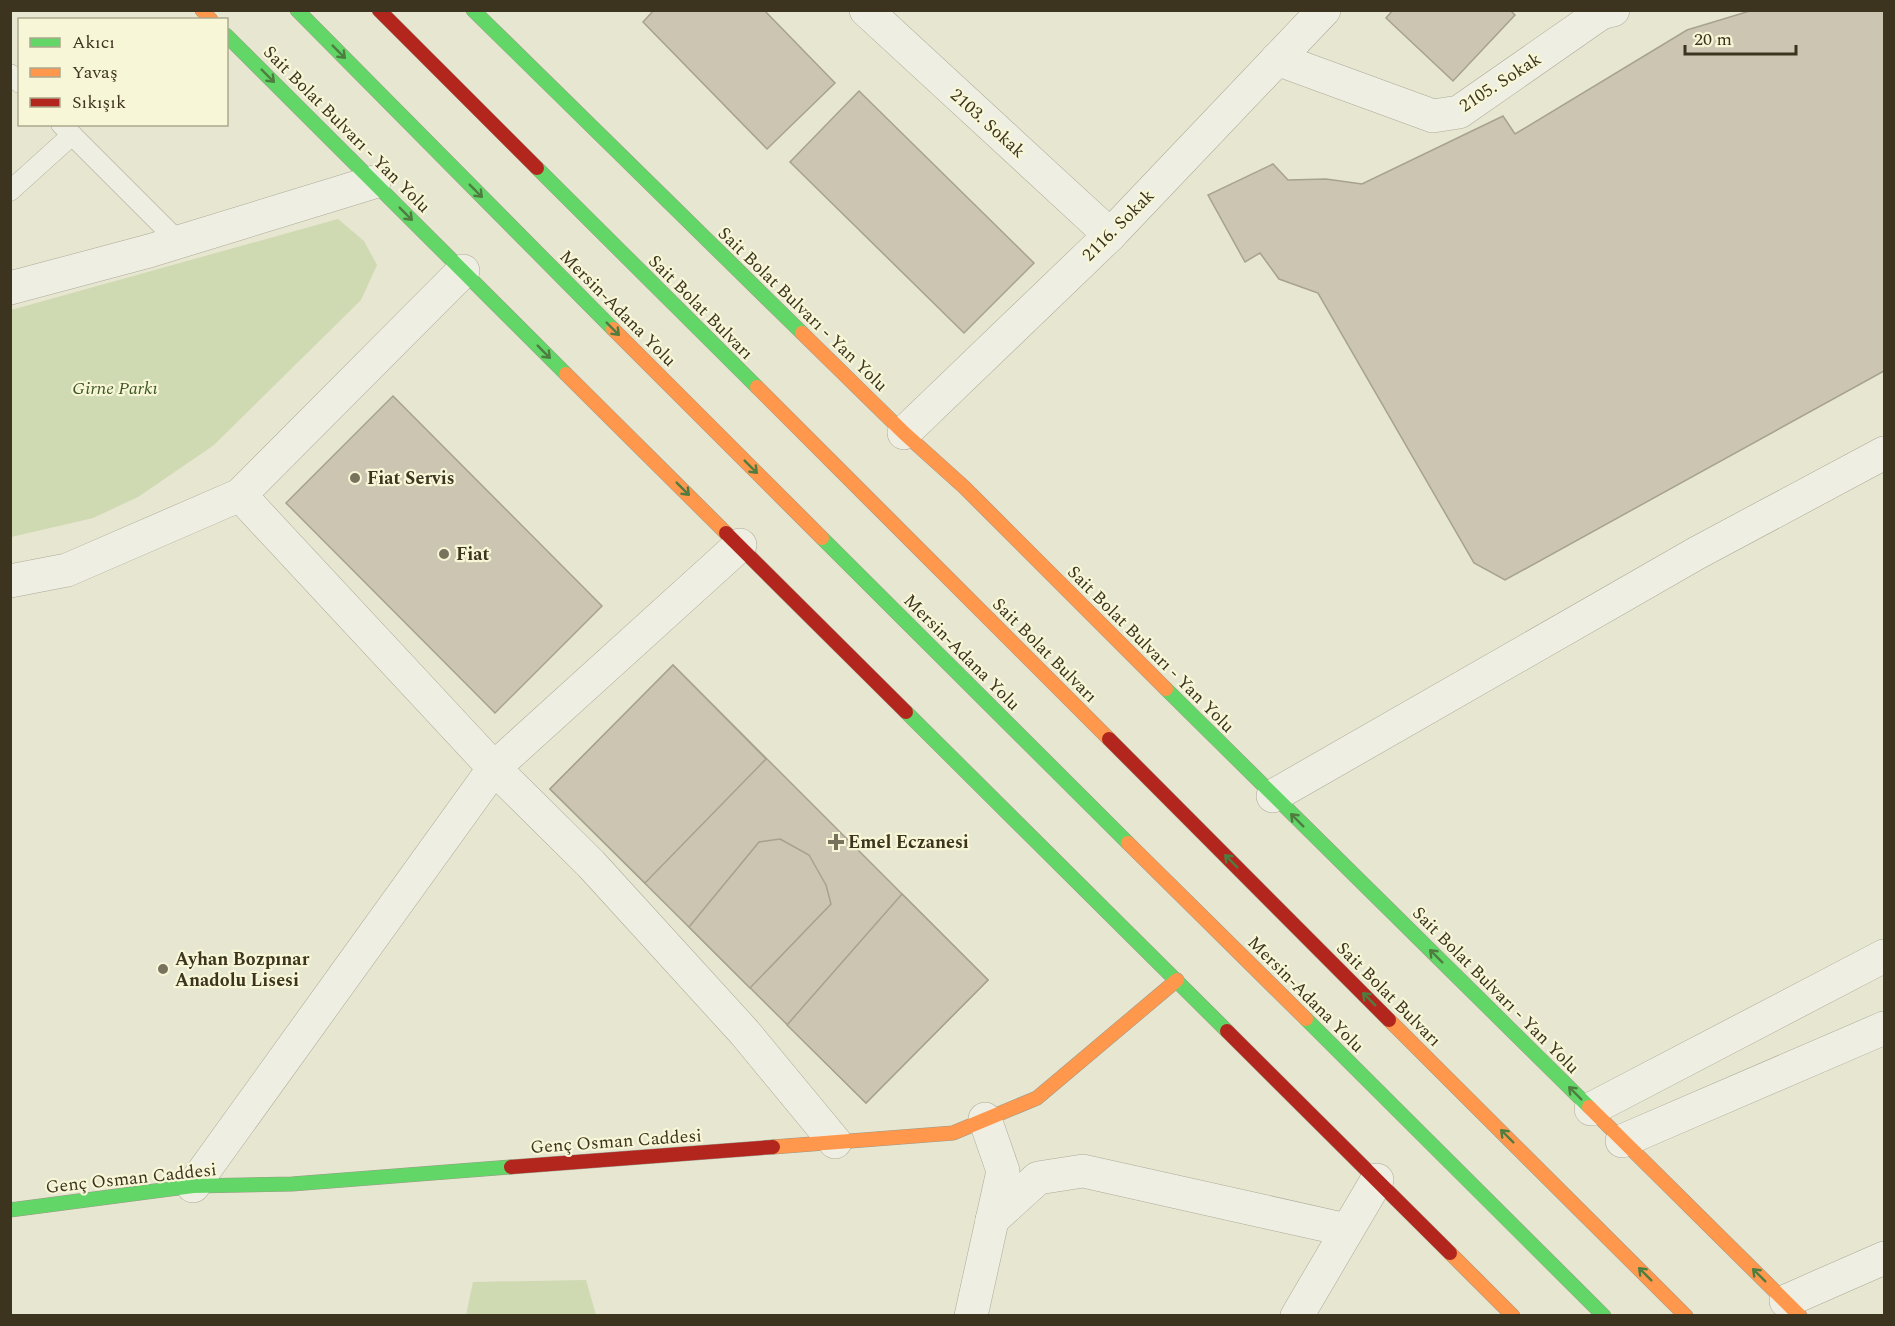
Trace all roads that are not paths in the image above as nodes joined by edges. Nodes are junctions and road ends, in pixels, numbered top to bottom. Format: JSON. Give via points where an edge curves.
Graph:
{"nodes":[{"id":1,"x":297,"y":10,"type":"edge"},
{"id":2,"x":379,"y":10,"type":"edge"},
{"id":3,"x":473,"y":10,"type":"edge"},
{"id":4,"x":866,"y":10,"type":"edge"},
{"id":5,"x":1324,"y":10,"type":"edge"},
{"id":6,"x":1613,"y":10,"type":"edge"},
{"id":7,"x":228,"y":37,"type":"edge"},
{"id":8,"x":1277,"y":59,"type":"junction"},
{"id":9,"x":66,"y":130,"type":"edge"},
{"id":10,"x":374,"y":182,"type":"junction"},
{"id":11,"x":10,"y":191,"type":"edge"},
{"id":12,"x":1110,"y":235,"type":"junction"},
{"id":13,"x":179,"y":242,"type":"junction"},
{"id":14,"x":463,"y":271,"type":"junction"},
{"id":15,"x":10,"y":288,"type":"edge"},
{"id":16,"x":904,"y":433,"type":"junction"},
{"id":17,"x":1884,"y":453,"type":"edge"},
{"id":18,"x":240,"y":495,"type":"junction"},
{"id":19,"x":740,"y":546,"type":"junction"},
{"id":20,"x":10,"y":581,"type":"edge"},
{"id":21,"x":494,"y":768,"type":"junction"},
{"id":22,"x":1273,"y":796,"type":"junction"},
{"id":23,"x":1884,"y":956,"type":"edge"},
{"id":24,"x":1176,"y":980,"type":"junction"},
{"id":25,"x":1884,"y":1028,"type":"edge"},
{"id":26,"x":1591,"y":1109,"type":"junction"},
{"id":27,"x":985,"y":1119,"type":"junction"},
{"id":28,"x":1622,"y":1140,"type":"junction"},
{"id":29,"x":835,"y":1142,"type":"junction"},
{"id":30,"x":1377,"y":1180,"type":"junction"},
{"id":31,"x":193,"y":1186,"type":"junction"},
{"id":32,"x":10,"y":1210,"type":"edge"},
{"id":33,"x":992,"y":1220,"type":"junction"},
{"id":34,"x":1347,"y":1230,"type":"junction"},
{"id":35,"x":1884,"y":1258,"type":"edge"},
{"id":36,"x":1793,"y":1308,"type":"edge"},
{"id":37,"x":971,"y":1316,"type":"edge"},
{"id":38,"x":1297,"y":1316,"type":"edge"},
{"id":39,"x":1513,"y":1316,"type":"edge"},
{"id":40,"x":1604,"y":1316,"type":"edge"},
{"id":41,"x":1686,"y":1316,"type":"edge"}],
"edges":[{"from":1,"to":40,"type":"main road","name":"Mersin-Adana Yolu","one_way":true,"via":[[747,464]]},
{"from":41,"to":2,"type":"main road","name":"Sait Bolat Bulvarı","one_way":true},
{"from":3,"to":16,"type":"main road","name":"Sait Bolat Bulvarı - Yan Yolu"},
{"from":4,"to":12,"type":"street","name":"2103. Sokak"},
{"from":5,"to":8,"type":"street","name":"2116. Sokak"},
{"from":6,"to":8,"type":"street","name":"2105. Sokak","via":[[1601,14],[1459,112],[1433,116]]},
{"from":7,"to":10,"type":"main road","name":"Sait Bolat Bulvarı - Yan Yolu","one_way":true},
{"from":8,"to":12,"type":"street","name":"2116. Sokak"},
{"from":9,"to":11,"type":"lane"},
{"from":9,"to":13,"type":"lane"},
{"from":10,"to":13,"type":"street"},
{"from":10,"to":14,"type":"main road","name":"Sait Bolat Bulvarı - Yan Yolu","one_way":true},
{"from":12,"to":16,"type":"street","name":"2116. Sokak"},
{"from":13,"to":15,"type":"street"},
{"from":14,"to":18,"type":"street"},
{"from":14,"to":19,"type":"main road","name":"Sait Bolat Bulvarı - Yan Yolu","one_way":true},
{"from":16,"to":22,"type":"main road","name":"Sait Bolat Bulvarı - Yan Yolu","via":[[964,487]]},
{"from":17,"to":22,"type":"street","via":[[1697,553]]},
{"from":18,"to":20,"type":"street","via":[[67,570]]},
{"from":18,"to":21,"type":"street"},
{"from":19,"to":21,"type":"street"},
{"from":19,"to":24,"type":"main road","name":"Sait Bolat Bulvarı - Yan Yolu"},
{"from":21,"to":29,"type":"street","via":[[591,864],[738,1025]]},
{"from":21,"to":31,"type":"street"},
{"from":26,"to":22,"type":"main road","name":"Sait Bolat Bulvarı - Yan Yolu","one_way":true},
{"from":23,"to":26,"type":"street"},
{"from":24,"to":27,"type":"main road","name":"Genç Osman Caddesi","via":[[1037,1098]]},
{"from":24,"to":30,"type":"main road","name":"Sait Bolat Bulvarı - Yan Yolu"},
{"from":25,"to":28,"type":"street"},
{"from":26,"to":28,"type":"main road","name":"Sait Bolat Bulvarı - Yan Yolu"},
{"from":27,"to":29,"type":"main road","name":"Genç Osman Caddesi","via":[[953,1132]]},
{"from":27,"to":33,"type":"street","via":[[1003,1171]]},
{"from":36,"to":28,"type":"main road","name":"Sait Bolat Bulvarı - Yan Yolu","one_way":true},
{"from":29,"to":31,"type":"main road","name":"Genç Osman Caddesi","via":[[292,1184]]},
{"from":30,"to":34,"type":"street"},
{"from":30,"to":39,"type":"main road","name":"Sait Bolat Bulvarı - Yan Yolu"},
{"from":31,"to":32,"type":"main road","name":"Genç Osman Caddesi"},
{"from":33,"to":34,"type":"street","via":[[1038,1178],[1083,1171]]},
{"from":33,"to":37,"type":"street"},
{"from":34,"to":38,"type":"street"},
{"from":35,"to":36,"type":"street"}]}
